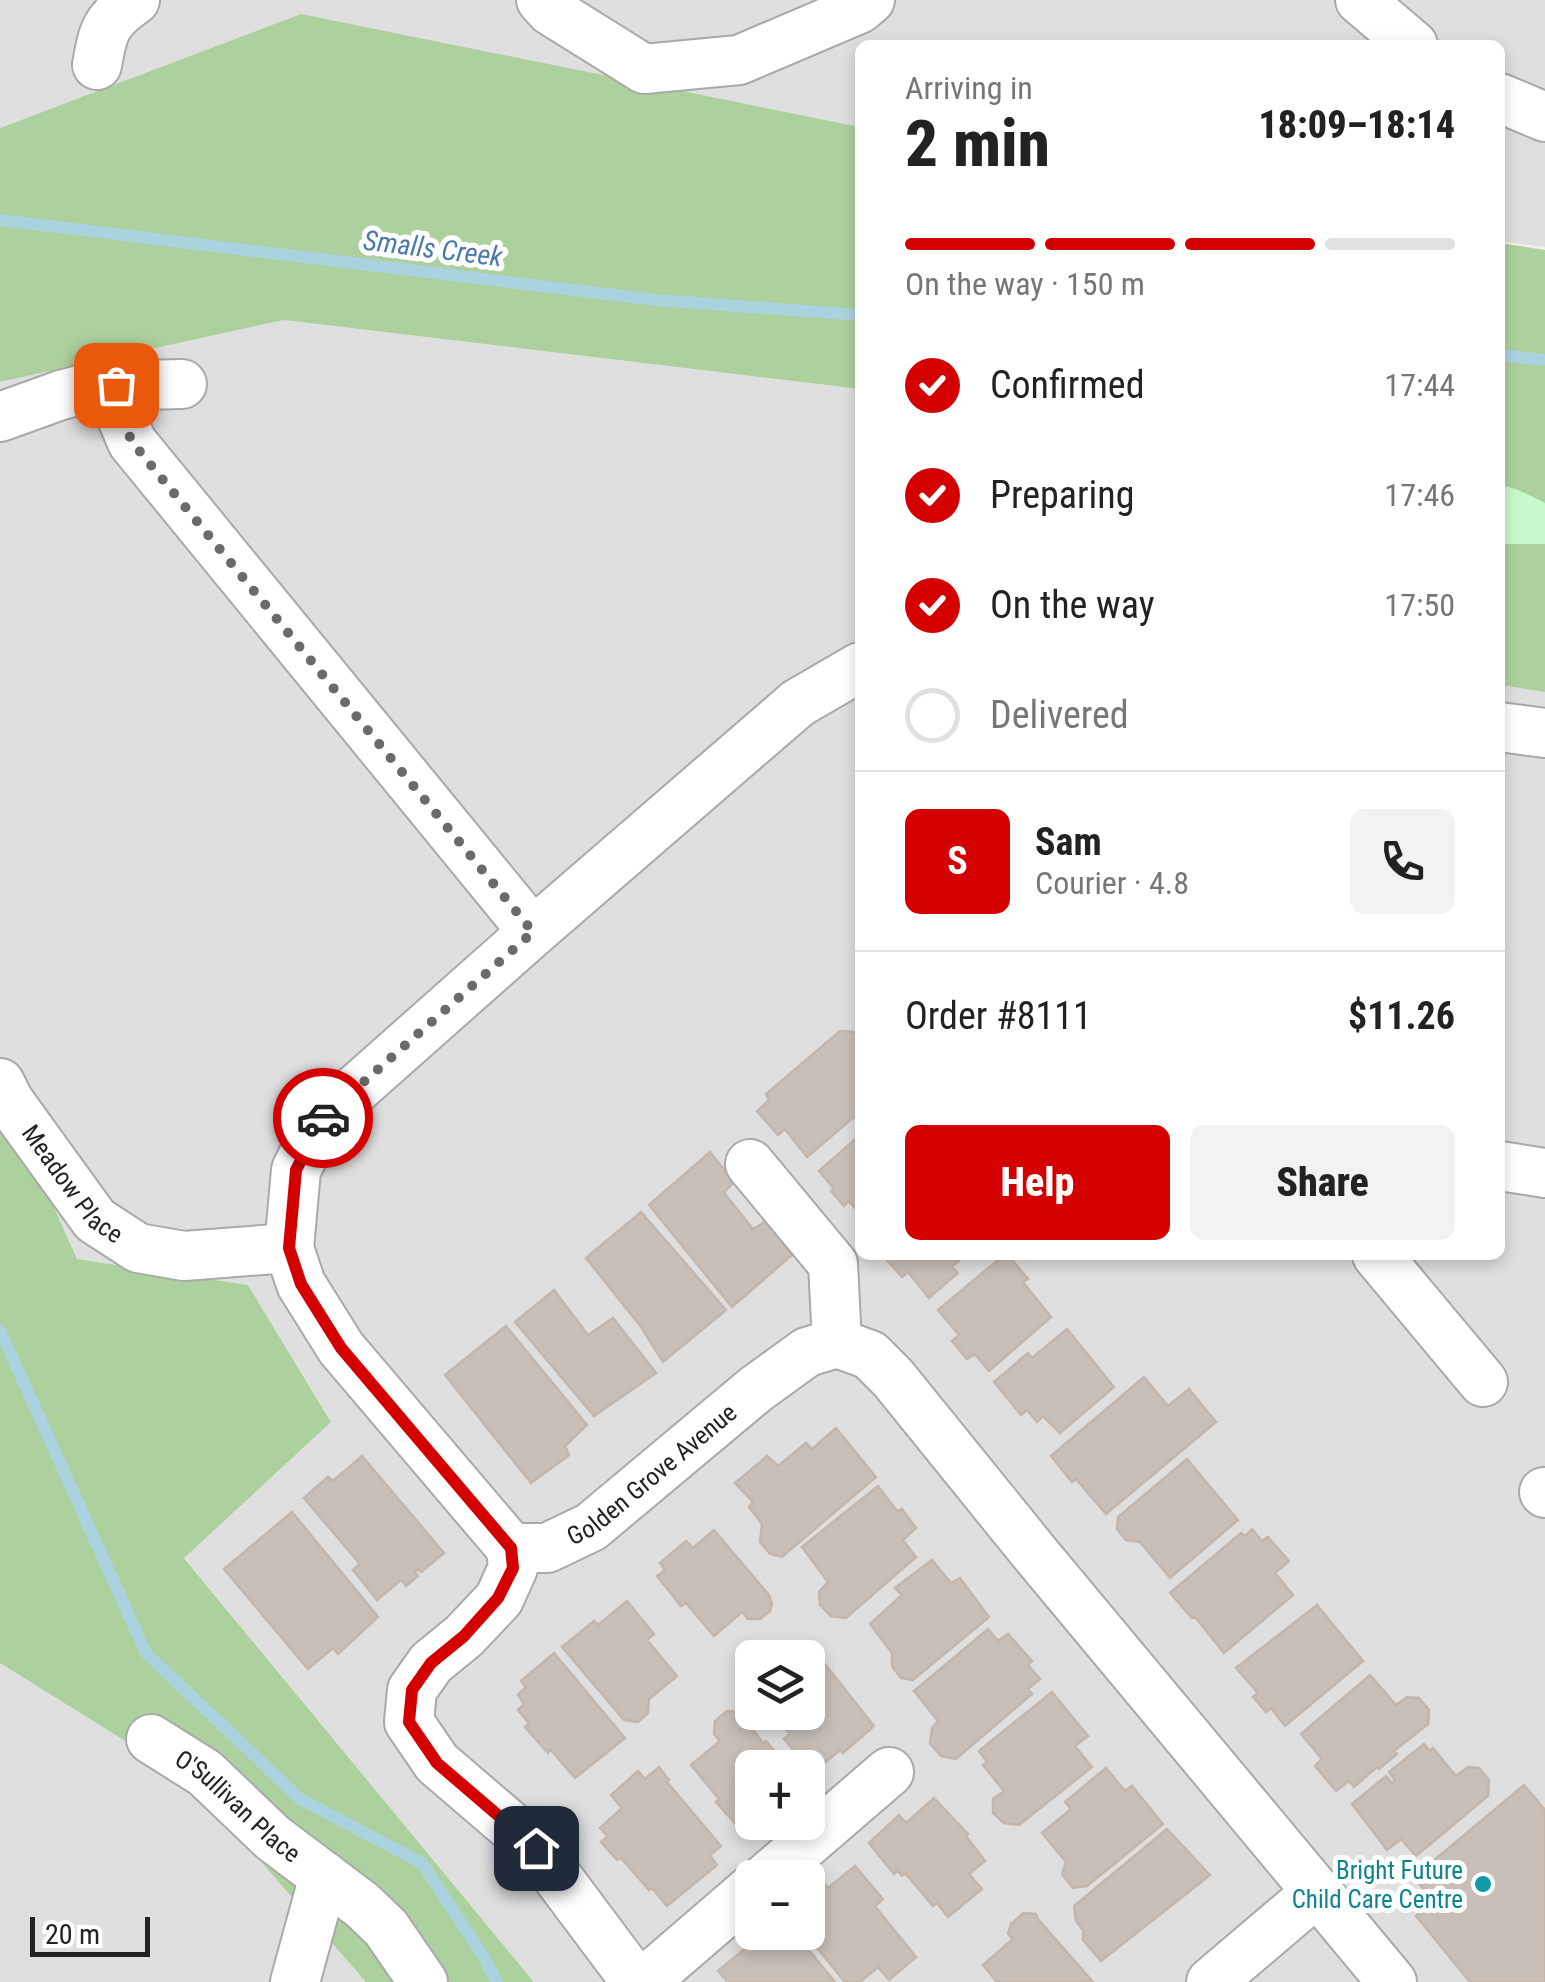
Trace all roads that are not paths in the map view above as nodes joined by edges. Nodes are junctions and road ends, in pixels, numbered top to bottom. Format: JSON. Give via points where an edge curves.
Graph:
{"nodes":[{"id":1,"x":134,"y":0,"type":"edge"},
{"id":2,"x":541,"y":0,"type":"edge"},
{"id":3,"x":870,"y":0,"type":"edge"},
{"id":4,"x":1360,"y":0,"type":"edge"},
{"id":5,"x":1407,"y":40,"type":"edge"},
{"id":6,"x":97,"y":66,"type":"dead end"},
{"id":7,"x":1505,"y":100,"type":"edge"},
{"id":8,"x":1545,"y":116,"type":"edge"},
{"id":9,"x":182,"y":384,"type":"dead end"},
{"id":10,"x":116,"y":385,"type":"junction"},
{"id":11,"x":0,"y":418,"type":"edge"},
{"id":12,"x":855,"y":670,"type":"edge"},
{"id":13,"x":1505,"y":728,"type":"edge"},
{"id":14,"x":1545,"y":733,"type":"edge"},
{"id":15,"x":533,"y":932,"type":"junction"},
{"id":16,"x":0,"y":1083,"type":"edge"},
{"id":17,"x":750,"y":1164,"type":"dead end"},
{"id":18,"x":1505,"y":1167,"type":"edge"},
{"id":19,"x":1545,"y":1173,"type":"edge"},
{"id":20,"x":289,"y":1248,"type":"junction"},
{"id":21,"x":1381,"y":1260,"type":"edge"},
{"id":22,"x":837,"y":1343,"type":"junction"},
{"id":23,"x":1482,"y":1382,"type":"dead end"},
{"id":24,"x":511,"y":1548,"type":"junction"},
{"id":25,"x":151,"y":1739,"type":"dead end"},
{"id":26,"x":888,"y":1772,"type":"dead end"},
{"id":27,"x":787,"y":1860,"type":"edge"},
{"id":28,"x":324,"y":1876,"type":"junction"},
{"id":29,"x":1318,"y":1892,"type":"junction"},
{"id":30,"x":735,"y":1904,"type":"edge"},
{"id":31,"x":295,"y":1982,"type":"edge"},
{"id":32,"x":424,"y":1982,"type":"edge"},
{"id":33,"x":636,"y":1982,"type":"edge"},
{"id":34,"x":644,"y":1982,"type":"edge"},
{"id":35,"x":1211,"y":1982,"type":"edge"},
{"id":36,"x":1392,"y":1982,"type":"edge"}],
"edges":[{"from":1,"to":6,"type":"street","via":[[109,22]]},
{"from":2,"to":3,"type":"street","via":[[644,69],[739,60]]},
{"from":4,"to":5,"type":"street"},
{"from":7,"to":8,"type":"street"},
{"from":9,"to":10,"type":"street"},
{"from":10,"to":11,"type":"street","via":[[81,389]]},
{"from":10,"to":15,"type":"street","via":[[132,442]]},
{"from":12,"to":15,"type":"street","via":[[798,704]]},
{"from":13,"to":14,"type":"street"},
{"from":15,"to":20,"type":"street","via":[[321,1120],[296,1170]]},
{"from":16,"to":20,"type":"street","name":"Meadow Place","via":[[96,1220],[138,1248],[184,1256]]},
{"from":17,"to":22,"type":"street","via":[[832,1264]]},
{"from":18,"to":19,"type":"street"},
{"from":20,"to":24,"type":"street","via":[[301,1284],[341,1348]]},
{"from":21,"to":23,"type":"street"},
{"from":22,"to":24,"type":"street","name":"Golden Grove Avenue","via":[[807,1352],[756,1389],[591,1528],[547,1548]]},
{"from":22,"to":29,"type":"street","via":[[870,1355],[893,1378]]},
{"from":24,"to":33,"type":"street","via":[[513,1568],[498,1598],[431,1663],[412,1690],[409,1722],[437,1763],[536,1848]]},
{"from":25,"to":28,"type":"street","name":"O'Sullivan Place","via":[[205,1773]]},
{"from":26,"to":27,"type":"street"},
{"from":28,"to":31,"type":"street","name":"O'Sullivan Place"},
{"from":28,"to":32,"type":"street","name":"O'Sullivan Place","via":[[386,1928]]},
{"from":29,"to":35,"type":"street"},
{"from":29,"to":36,"type":"street"},
{"from":30,"to":34,"type":"street"}]}
